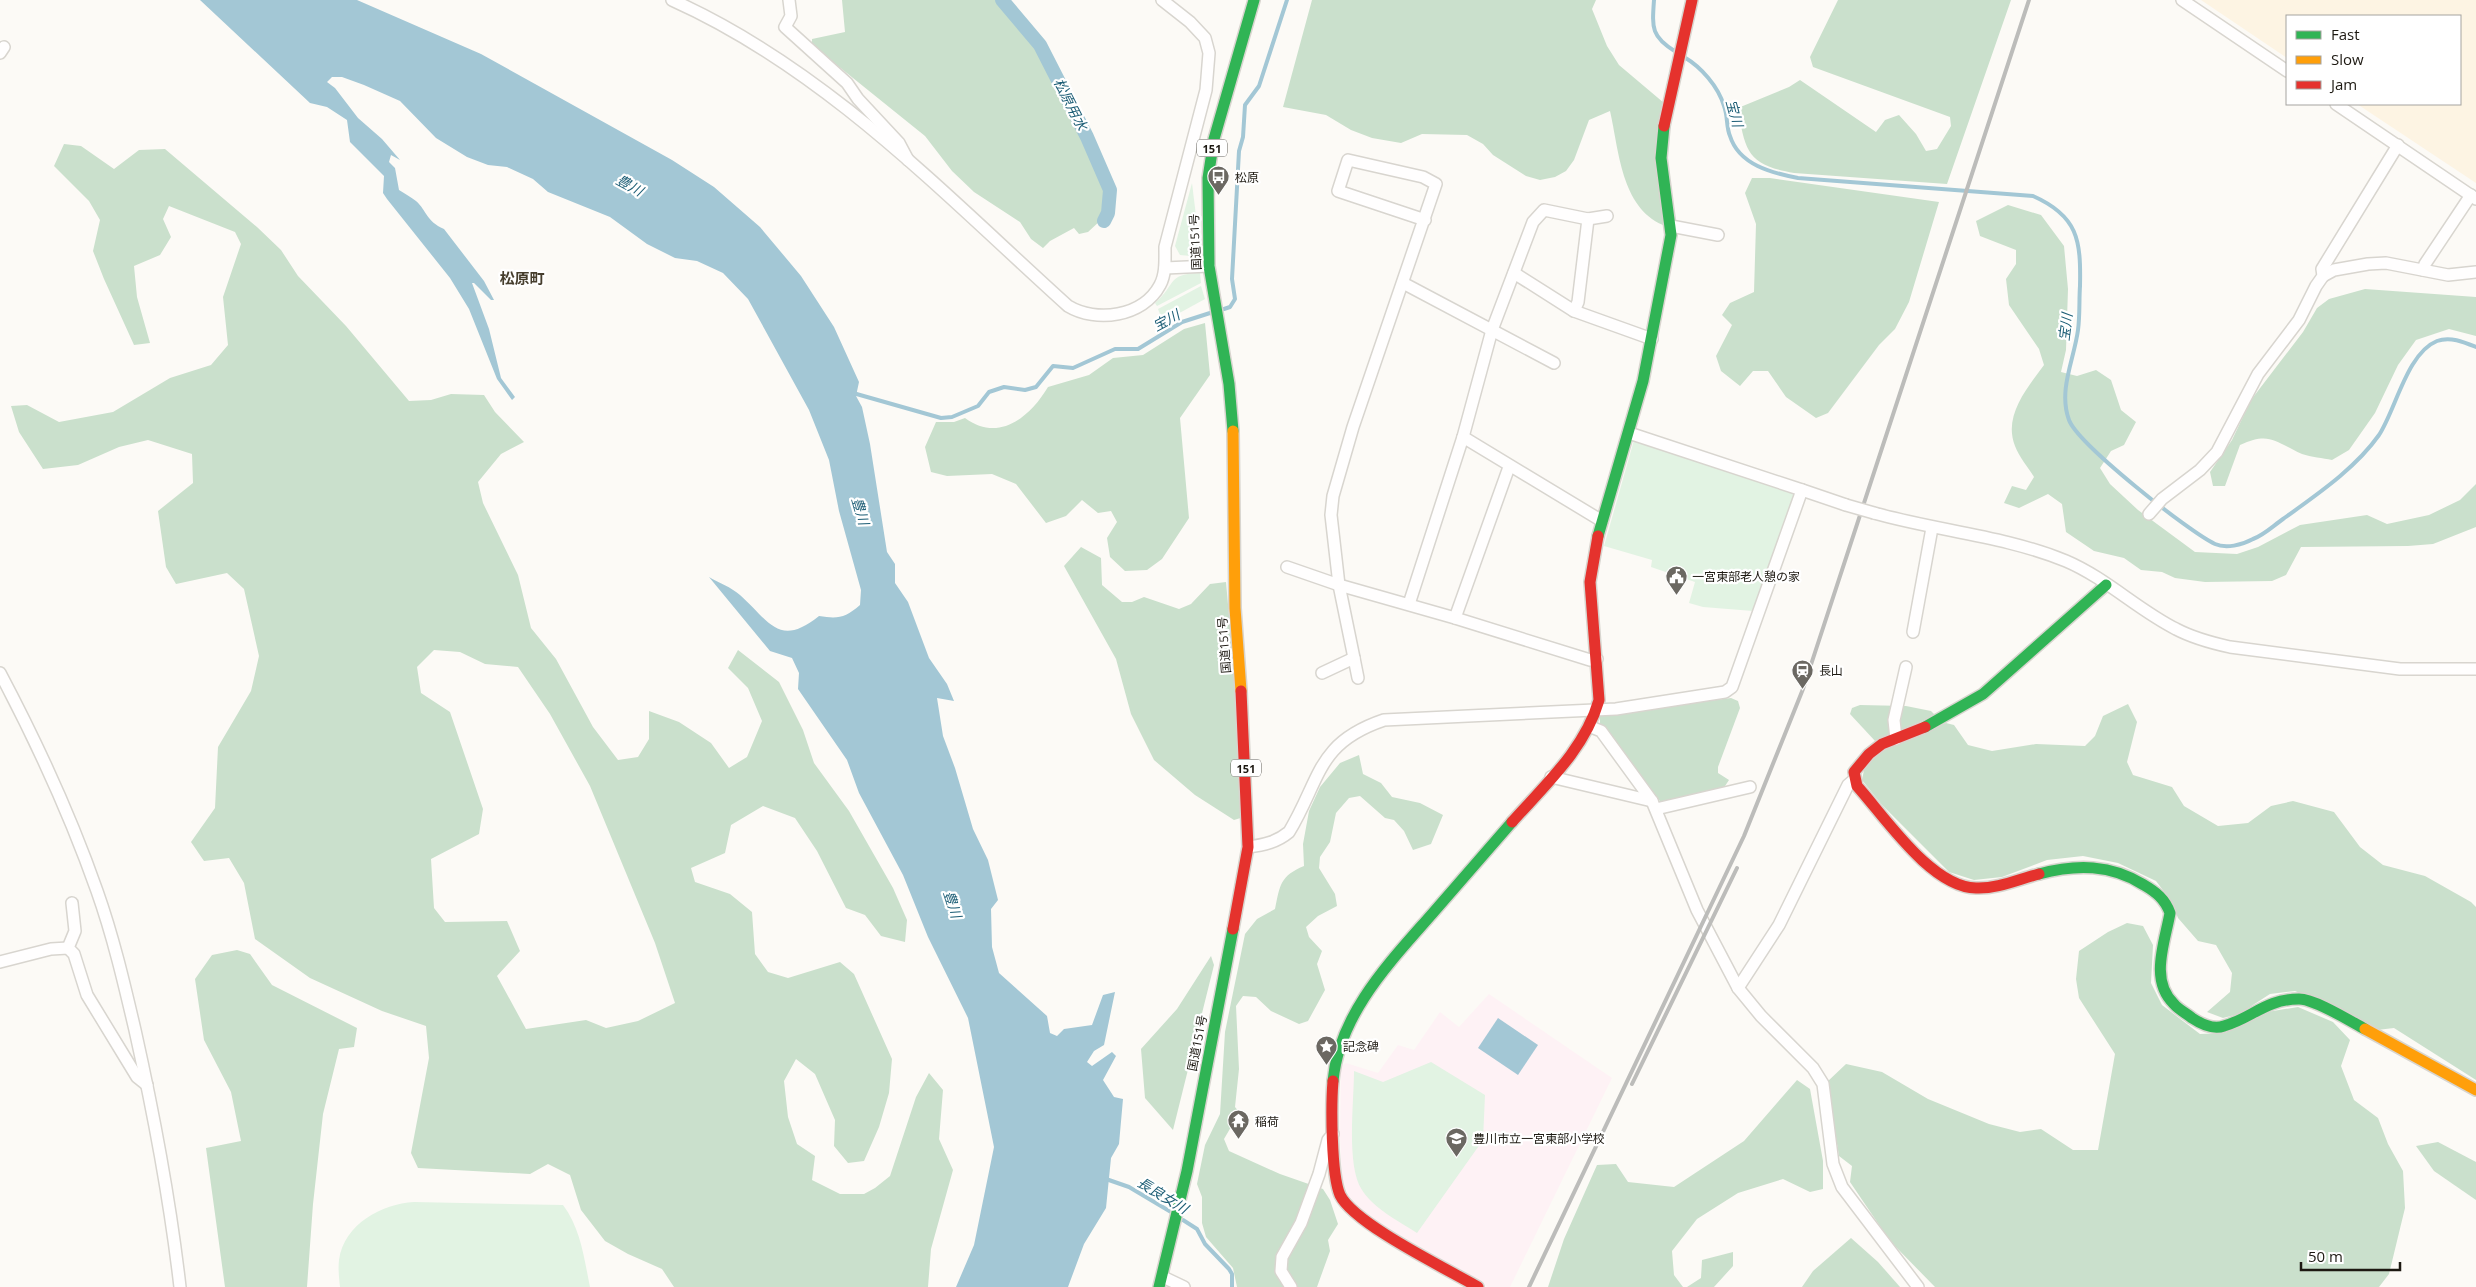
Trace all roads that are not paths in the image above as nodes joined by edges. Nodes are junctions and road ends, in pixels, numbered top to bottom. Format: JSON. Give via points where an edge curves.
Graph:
{"nodes":[{"id":1,"x":672,"y":0,"type":"edge"},
{"id":2,"x":789,"y":0,"type":"edge"},
{"id":3,"x":1162,"y":0,"type":"edge"},
{"id":4,"x":1254,"y":0,"type":"edge"},
{"id":5,"x":1692,"y":0,"type":"edge"},
{"id":6,"x":2182,"y":0,"type":"edge"},
{"id":7,"x":2286,"y":70,"type":"edge"},
{"id":8,"x":2338,"y":105,"type":"edge"},
{"id":9,"x":2398,"y":145,"type":"junction"},
{"id":10,"x":910,"y":164,"type":"junction"},
{"id":11,"x":2473,"y":197,"type":"edge"},
{"id":12,"x":1607,"y":216,"type":"dead end"},
{"id":13,"x":1588,"y":219,"type":"junction"},
{"id":14,"x":1425,"y":220,"type":"junction"},
{"id":15,"x":1671,"y":226,"type":"junction"},
{"id":16,"x":1718,"y":235,"type":"dead end"},
{"id":17,"x":1209,"y":266,"type":"junction"},
{"id":18,"x":1165,"y":268,"type":"junction"},
{"id":19,"x":2423,"y":270,"type":"junction"},
{"id":20,"x":2476,"y":272,"type":"edge"},
{"id":21,"x":1514,"y":273,"type":"junction"},
{"id":22,"x":2323,"y":276,"type":"junction"},
{"id":23,"x":1403,"y":283,"type":"junction"},
{"id":24,"x":1574,"y":312,"type":"junction"},
{"id":25,"x":1492,"y":330,"type":"junction"},
{"id":26,"x":1652,"y":338,"type":"junction"},
{"id":27,"x":1554,"y":363,"type":"dead end"},
{"id":28,"x":1629,"y":433,"type":"junction"},
{"id":29,"x":1463,"y":437,"type":"junction"},
{"id":30,"x":1509,"y":467,"type":"junction"},
{"id":31,"x":1802,"y":490,"type":"junction"},
{"id":32,"x":2149,"y":514,"type":"dead end"},
{"id":33,"x":1602,"y":522,"type":"junction"},
{"id":34,"x":1932,"y":528,"type":"junction"},
{"id":35,"x":1287,"y":567,"type":"dead end"},
{"id":36,"x":1339,"y":585,"type":"junction"},
{"id":37,"x":2106,"y":585,"type":"junction"},
{"id":38,"x":1409,"y":604,"type":"junction"},
{"id":39,"x":1455,"y":618,"type":"junction"},
{"id":40,"x":1913,"y":632,"type":"dead end"},
{"id":41,"x":1354,"y":658,"type":"junction"},
{"id":42,"x":1597,"y":659,"type":"junction"},
{"id":43,"x":1906,"y":667,"type":"dead end"},
{"id":44,"x":2476,"y":669,"type":"edge"},
{"id":45,"x":1322,"y":673,"type":"dead end"},
{"id":46,"x":0,"y":674,"type":"edge"},
{"id":47,"x":1358,"y":678,"type":"dead end"},
{"id":48,"x":1597,"y":710,"type":"junction"},
{"id":49,"x":1591,"y":727,"type":"junction"},
{"id":50,"x":1896,"y":739,"type":"junction"},
{"id":51,"x":1551,"y":777,"type":"junction"},
{"id":52,"x":1854,"y":779,"type":"junction"},
{"id":53,"x":1750,"y":787,"type":"dead end"},
{"id":54,"x":1654,"y":805,"type":"junction"},
{"id":55,"x":1248,"y":846,"type":"junction"},
{"id":56,"x":72,"y":903,"type":"dead end"},
{"id":57,"x":68,"y":948,"type":"junction"},
{"id":58,"x":0,"y":962,"type":"edge"},
{"id":59,"x":1738,"y":988,"type":"junction"},
{"id":60,"x":147,"y":1085,"type":"junction"},
{"id":61,"x":2476,"y":1090,"type":"edge"},
{"id":62,"x":1334,"y":1132,"type":"junction"},
{"id":63,"x":1161,"y":1282,"type":"edge"},
{"id":64,"x":180,"y":1287,"type":"edge"},
{"id":65,"x":1184,"y":1287,"type":"edge"},
{"id":66,"x":1291,"y":1287,"type":"edge"},
{"id":67,"x":1478,"y":1287,"type":"edge"},
{"id":68,"x":1918,"y":1287,"type":"edge"}],
"edges":[{"from":1,"to":10,"type":"street","via":[[720,24],[806,77],[856,115]]},
{"from":2,"to":10,"type":"street","via":[[790,16],[785,27],[847,83],[899,143]]},
{"from":3,"to":18,"type":"street","via":[[1205,38],[1209,60],[1206,90],[1165,247]]},
{"from":4,"to":17,"type":"main road","name":"国道151号","number":"151","via":[[1213,146],[1208,178]]},
{"from":5,"to":15,"type":"main road","via":[[1662,139],[1661,158]]},
{"from":6,"to":7,"type":"street"},
{"from":8,"to":9,"type":"street"},
{"from":9,"to":11,"type":"street"},
{"from":9,"to":22,"type":"street","via":[[2322,269]]},
{"from":10,"to":18,"type":"street","via":[[1079,312],[1101,317],[1137,306],[1155,293]]},
{"from":11,"to":19,"type":"street"},
{"from":12,"to":13,"type":"street"},
{"from":13,"to":21,"type":"street","via":[[1544,210],[1533,222]]},
{"from":13,"to":24,"type":"street"},
{"from":14,"to":14,"type":"street","via":[[1436,184],[1423,177],[1348,160],[1338,191]]},
{"from":14,"to":23,"type":"street"},
{"from":15,"to":16,"type":"street"},
{"from":15,"to":26,"type":"main road"},
{"from":17,"to":18,"type":"street"},
{"from":17,"to":55,"type":"main road","name":"国道151号","number":"151","via":[[1229,384],[1234,439],[1235,598]]},
{"from":19,"to":20,"type":"street","via":[[2448,275]]},
{"from":19,"to":22,"type":"street","via":[[2386,263],[2368,264],[2334,270]]},
{"from":21,"to":24,"type":"street"},
{"from":21,"to":25,"type":"street"},
{"from":22,"to":32,"type":"street","via":[[2291,333],[2258,374],[2217,452]]},
{"from":23,"to":25,"type":"street"},
{"from":23,"to":36,"type":"street","via":[[1353,427],[1333,496]]},
{"from":24,"to":26,"type":"street"},
{"from":25,"to":27,"type":"street"},
{"from":25,"to":29,"type":"street"},
{"from":26,"to":28,"type":"main road"},
{"from":28,"to":31,"type":"street"},
{"from":28,"to":33,"type":"main road"},
{"from":29,"to":30,"type":"street"},
{"from":29,"to":38,"type":"street"},
{"from":30,"to":33,"type":"street"},
{"from":30,"to":39,"type":"street"},
{"from":31,"to":34,"type":"street","bridge":true},
{"from":31,"to":48,"type":"street","via":[[1732,687],[1725,692]]},
{"from":33,"to":42,"type":"main road","via":[[1590,582]]},
{"from":34,"to":37,"type":"street","via":[[2004,541],[2038,551],[2067,562]]},
{"from":34,"to":40,"type":"street"},
{"from":35,"to":36,"type":"street"},
{"from":36,"to":38,"type":"street"},
{"from":36,"to":41,"type":"street"},
{"from":37,"to":44,"type":"street","via":[[2176,629],[2230,647],[2400,669]]},
{"from":37,"to":50,"type":"main road","via":[[1983,694]]},
{"from":38,"to":39,"type":"street"},
{"from":39,"to":42,"type":"street","via":[[1590,660]]},
{"from":41,"to":45,"type":"street"},
{"from":41,"to":47,"type":"street"},
{"from":42,"to":48,"type":"main road","via":[[1600,700]]},
{"from":43,"to":50,"type":"street","via":[[1894,720]]},
{"from":46,"to":60,"type":"street","via":[[52,779],[97,891],[121,971]]},
{"from":48,"to":49,"type":"main road"},
{"from":48,"to":55,"type":"street","via":[[1410,717],[1384,720],[1362,728],[1347,736],[1322,765],[1289,832],[1281,839],[1261,846]]},
{"from":49,"to":51,"type":"main road"},
{"from":49,"to":54,"type":"street","via":[[1601,731]]},
{"from":50,"to":52,"type":"main road","via":[[1869,754],[1854,772]]},
{"from":51,"to":54,"type":"street"},
{"from":51,"to":62,"type":"main road","via":[[1371,986],[1338,1053],[1333,1088]]},
{"from":52,"to":59,"type":"street","via":[[1848,785],[1779,926]]},
{"from":52,"to":61,"type":"main road","via":[[1925,861],[1947,879],[1966,887],[1989,888],[2068,866],[2092,865],[2120,872],[2160,894],[2170,913],[2159,973],[2173,1004],[2200,1023],[2217,1028],[2226,1026],[2273,1002],[2300,999],[2329,1010]]},
{"from":53,"to":54,"type":"street"},
{"from":54,"to":59,"type":"street","via":[[1697,910]]},
{"from":55,"to":63,"type":"main road","name":"国道151号","number":"151","via":[[1234,932]]},
{"from":56,"to":57,"type":"street","via":[[75,931]]},
{"from":57,"to":58,"type":"street"},
{"from":57,"to":60,"type":"street","via":[[74,954],[87,995],[137,1077]]},
{"from":59,"to":68,"type":"street","via":[[1813,1068],[1823,1084],[1833,1164],[1842,1187]]},
{"from":60,"to":64,"type":"street"},
{"from":62,"to":66,"type":"street","via":[[1328,1140],[1301,1223],[1282,1257],[1282,1271]]},
{"from":62,"to":67,"type":"main road","via":[[1336,1188],[1353,1214]]},
{"from":63,"to":65,"type":"street"}]}
